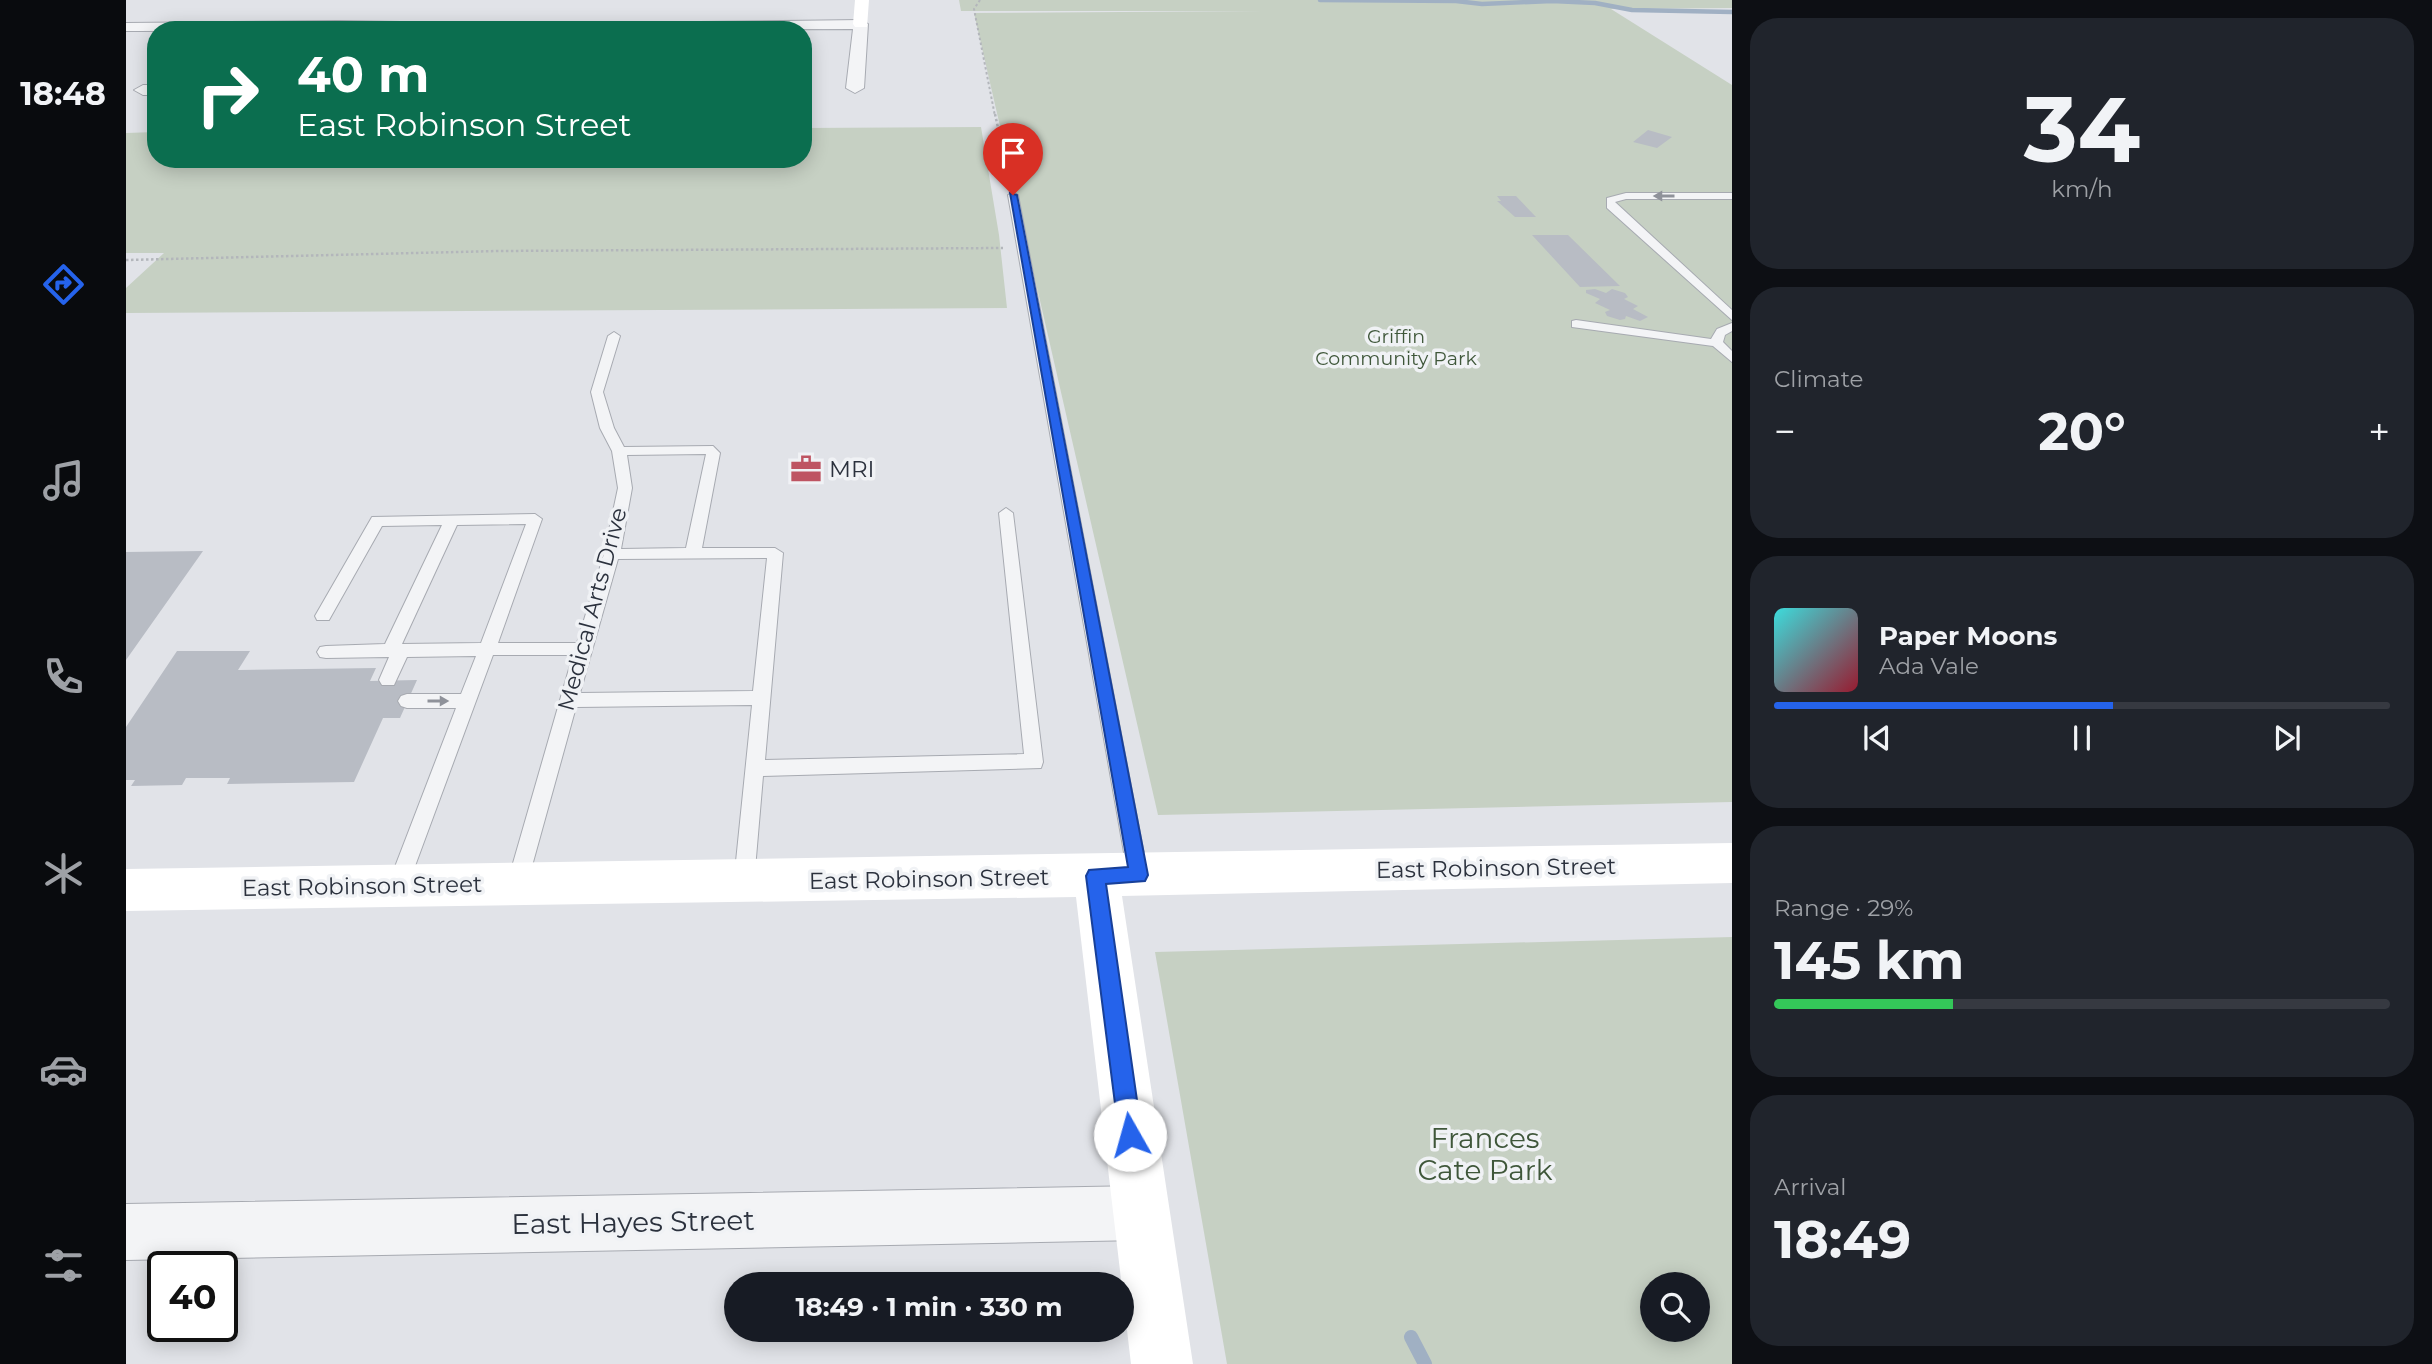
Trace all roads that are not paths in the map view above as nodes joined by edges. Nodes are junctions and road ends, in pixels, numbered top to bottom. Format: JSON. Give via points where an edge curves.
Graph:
{"nodes":[{"id":1,"x":862,"y":0,"type":"edge"},
{"id":2,"x":249,"y":13,"type":"dead end"},
{"id":3,"x":237,"y":21,"type":"edge"},
{"id":4,"x":861,"y":24,"type":"junction"},
{"id":5,"x":812,"y":25,"type":"edge"},
{"id":6,"x":126,"y":27,"type":"edge"},
{"id":7,"x":147,"y":27,"type":"edge"},
{"id":8,"x":855,"y":88,"type":"dead end"},
{"id":9,"x":1013,"y":195,"type":"road end"},
{"id":10,"x":1732,"y":196,"type":"edge"},
{"id":11,"x":1732,"y":316,"type":"edge"},
{"id":12,"x":1576,"y":324,"type":"dead end"},
{"id":13,"x":1732,"y":327,"type":"edge"},
{"id":14,"x":614,"y":336,"type":"dead end"},
{"id":15,"x":1717,"y":342,"type":"junction"},
{"id":16,"x":1732,"y":358,"type":"edge"},
{"id":17,"x":619,"y":451,"type":"junction"},
{"id":18,"x":1006,"y":513,"type":"dead end"},
{"id":19,"x":452,"y":520,"type":"junction"},
{"id":20,"x":612,"y":554,"type":"junction"},
{"id":21,"x":693,"y":554,"type":"junction"},
{"id":22,"x":323,"y":617,"type":"dead end"},
{"id":23,"x":487,"y":649,"type":"junction"},
{"id":24,"x":583,"y":649,"type":"junction"},
{"id":25,"x":396,"y":651,"type":"junction"},
{"id":26,"x":327,"y":652,"type":"dead end"},
{"id":27,"x":388,"y":680,"type":"dead end"},
{"id":28,"x":760,"y":698,"type":"junction"},
{"id":29,"x":568,"y":700,"type":"junction"},
{"id":30,"x":407,"y":701,"type":"dead end"},
{"id":31,"x":468,"y":701,"type":"junction"},
{"id":32,"x":754,"y":768,"type":"junction"},
{"id":33,"x":1732,"y":863,"type":"edge"},
{"id":34,"x":1117,"y":876,"type":"junction"},
{"id":35,"x":744,"y":881,"type":"junction"},
{"id":36,"x":517,"y":884,"type":"junction"},
{"id":37,"x":398,"y":886,"type":"junction"},
{"id":38,"x":126,"y":890,"type":"edge"},
{"id":39,"x":1140,"y":1213,"type":"junction"},
{"id":40,"x":126,"y":1232,"type":"edge"},
{"id":41,"x":1162,"y":1364,"type":"edge"}],
"edges":[{"from":1,"to":4,"type":"main road"},
{"from":2,"to":3,"type":"street"},
{"from":4,"to":5,"type":"street"},
{"from":4,"to":8,"type":"street"},
{"from":6,"to":7,"type":"street"},
{"from":9,"to":34,"type":"lane"},
{"from":10,"to":11,"type":"lane","one_way":true,"via":[[1610,200],[1611,206]]},
{"from":12,"to":15,"type":"lane"},
{"from":13,"to":15,"type":"lane","via":[[1721,331]]},
{"from":14,"to":17,"type":"lane","name":"Medical Arts Drive","via":[[597,392]]},
{"from":15,"to":16,"type":"lane"},
{"from":17,"to":20,"type":"lane","name":"Medical Arts Drive","via":[[625,488]]},
{"from":17,"to":21,"type":"lane","via":[[708,449],[713,453]]},
{"from":18,"to":32,"type":"lane","via":[[1034,762]]},
{"from":19,"to":22,"type":"lane","via":[[377,521]]},
{"from":19,"to":23,"type":"lane","via":[[535,519]]},
{"from":19,"to":25,"type":"lane"},
{"from":20,"to":21,"type":"lane"},
{"from":20,"to":24,"type":"lane","name":"Medical Arts Drive"},
{"from":21,"to":28,"type":"lane","via":[[775,553]]},
{"from":23,"to":24,"type":"lane"},
{"from":23,"to":25,"type":"lane"},
{"from":23,"to":31,"type":"lane"},
{"from":24,"to":29,"type":"lane","name":"Medical Arts Drive"},
{"from":25,"to":26,"type":"lane"},
{"from":25,"to":27,"type":"lane"},
{"from":28,"to":29,"type":"lane"},
{"from":28,"to":32,"type":"lane"},
{"from":29,"to":36,"type":"lane","name":"Medical Arts Drive"},
{"from":30,"to":31,"type":"lane","one_way":true},
{"from":31,"to":37,"type":"lane"},
{"from":32,"to":35,"type":"lane"},
{"from":33,"to":34,"type":"main road","name":"East Robinson Street"},
{"from":34,"to":35,"type":"main road","name":"East Robinson Street"},
{"from":34,"to":39,"type":"main road"},
{"from":35,"to":36,"type":"main road","name":"East Robinson Street"},
{"from":36,"to":37,"type":"main road","name":"East Robinson Street"},
{"from":37,"to":38,"type":"main road","name":"East Robinson Street"},
{"from":39,"to":40,"type":"street","name":"East Hayes Street"},
{"from":39,"to":41,"type":"main road"}]}
